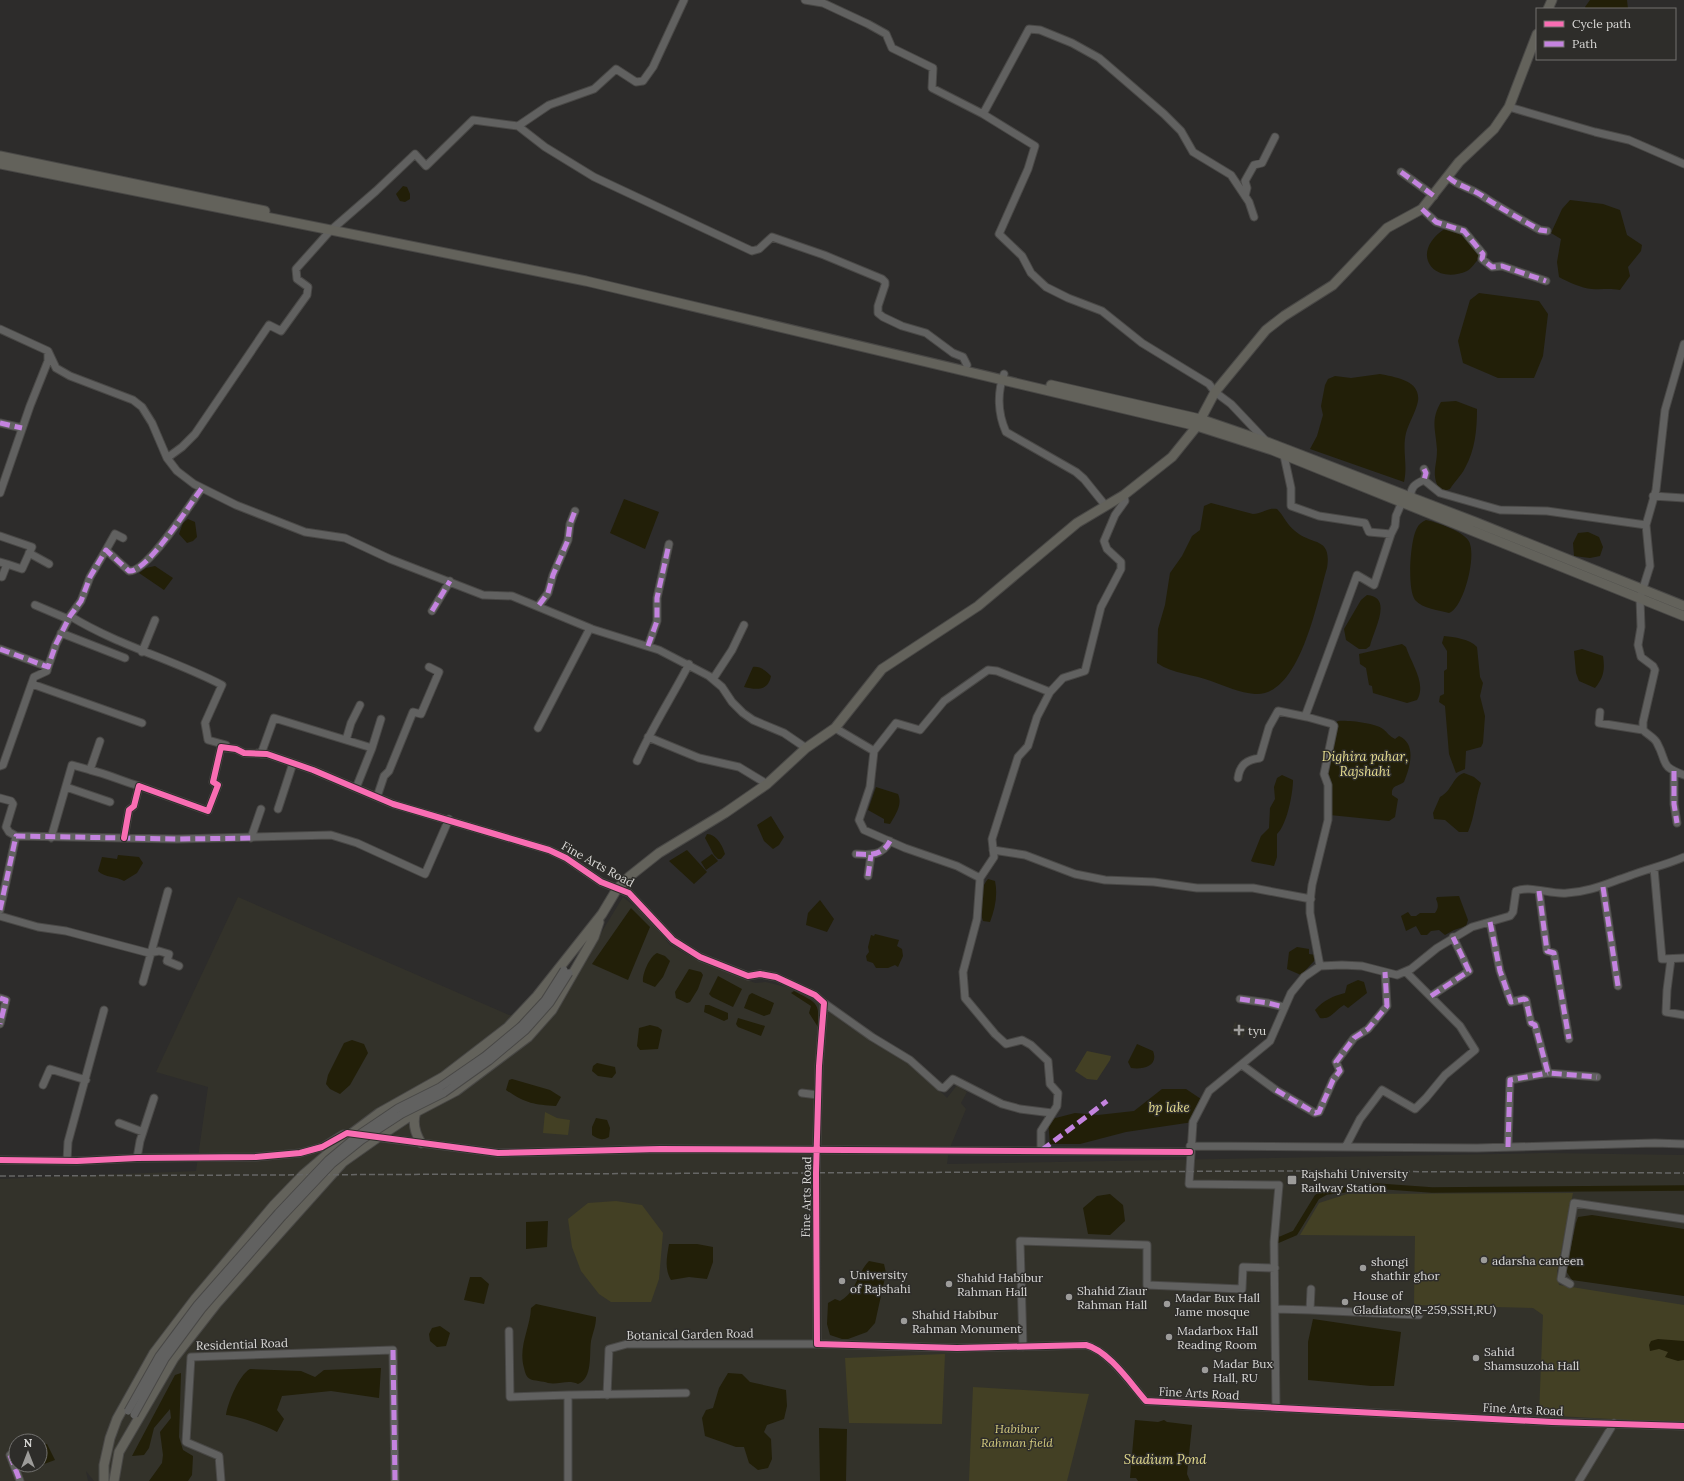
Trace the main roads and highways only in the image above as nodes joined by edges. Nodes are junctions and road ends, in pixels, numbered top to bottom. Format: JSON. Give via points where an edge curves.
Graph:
{"nodes":[{"id":1,"x":1536,"y":37,"type":"edge"},
{"id":2,"x":0,"y":156,"type":"edge"},
{"id":3,"x":0,"y":164,"type":"edge"},
{"id":4,"x":333,"y":228,"type":"junction"},
{"id":5,"x":1003,"y":377,"type":"junction"},
{"id":6,"x":1198,"y":423,"type":"junction"},
{"id":7,"x":1283,"y":452,"type":"junction"},
{"id":8,"x":1641,"y":594,"type":"junction"},
{"id":9,"x":1684,"y":606,"type":"edge"},
{"id":10,"x":1684,"y":616,"type":"edge"},
{"id":11,"x":602,"y":914,"type":"junction"},
{"id":12,"x":416,"y":1112,"type":"junction"},
{"id":13,"x":421,"y":1143,"type":"road end"},
{"id":14,"x":104,"y":1481,"type":"edge"},
{"id":15,"x":114,"y":1481,"type":"edge"}],
"edges":[{"from":1,"to":6,"type":"main road","via":[[1509,107],[1494,129],[1459,162],[1422,209],[1387,228],[1333,285],[1266,330],[1215,392]]},
{"from":2,"to":4,"type":"main road"},
{"from":3,"to":4,"type":"main road"},
{"from":4,"to":5,"type":"main road","via":[[586,281]]},
{"from":4,"to":5,"type":"main road","via":[[587,276],[967,365]]},
{"from":5,"to":6,"type":"main road"},
{"from":6,"to":7,"type":"main road"},
{"from":6,"to":7,"type":"main road","via":[[1267,442]]},
{"from":6,"to":11,"type":"main road","via":[[1172,457],[1124,495],[1077,523],[978,606],[882,670],[835,728],[806,748],[768,784],[660,853],[617,889]]},
{"from":7,"to":8,"type":"main road","via":[[1402,502]]},
{"from":7,"to":8,"type":"main road","via":[[1411,498]]},
{"from":8,"to":9,"type":"main road"},
{"from":8,"to":10,"type":"main road"},
{"from":11,"to":12,"type":"main road","via":[[594,937],[552,1010],[528,1037],[456,1091]]},
{"from":11,"to":14,"type":"main road","via":[[537,996],[508,1027],[444,1077],[379,1113],[351,1134],[303,1175],[279,1200],[195,1298],[154,1353],[117,1419],[104,1465]]},
{"from":12,"to":13,"type":"main road","via":[[414,1125]]},
{"from":12,"to":15,"type":"main road","via":[[343,1162],[217,1303],[174,1358],[119,1452]]}]}
